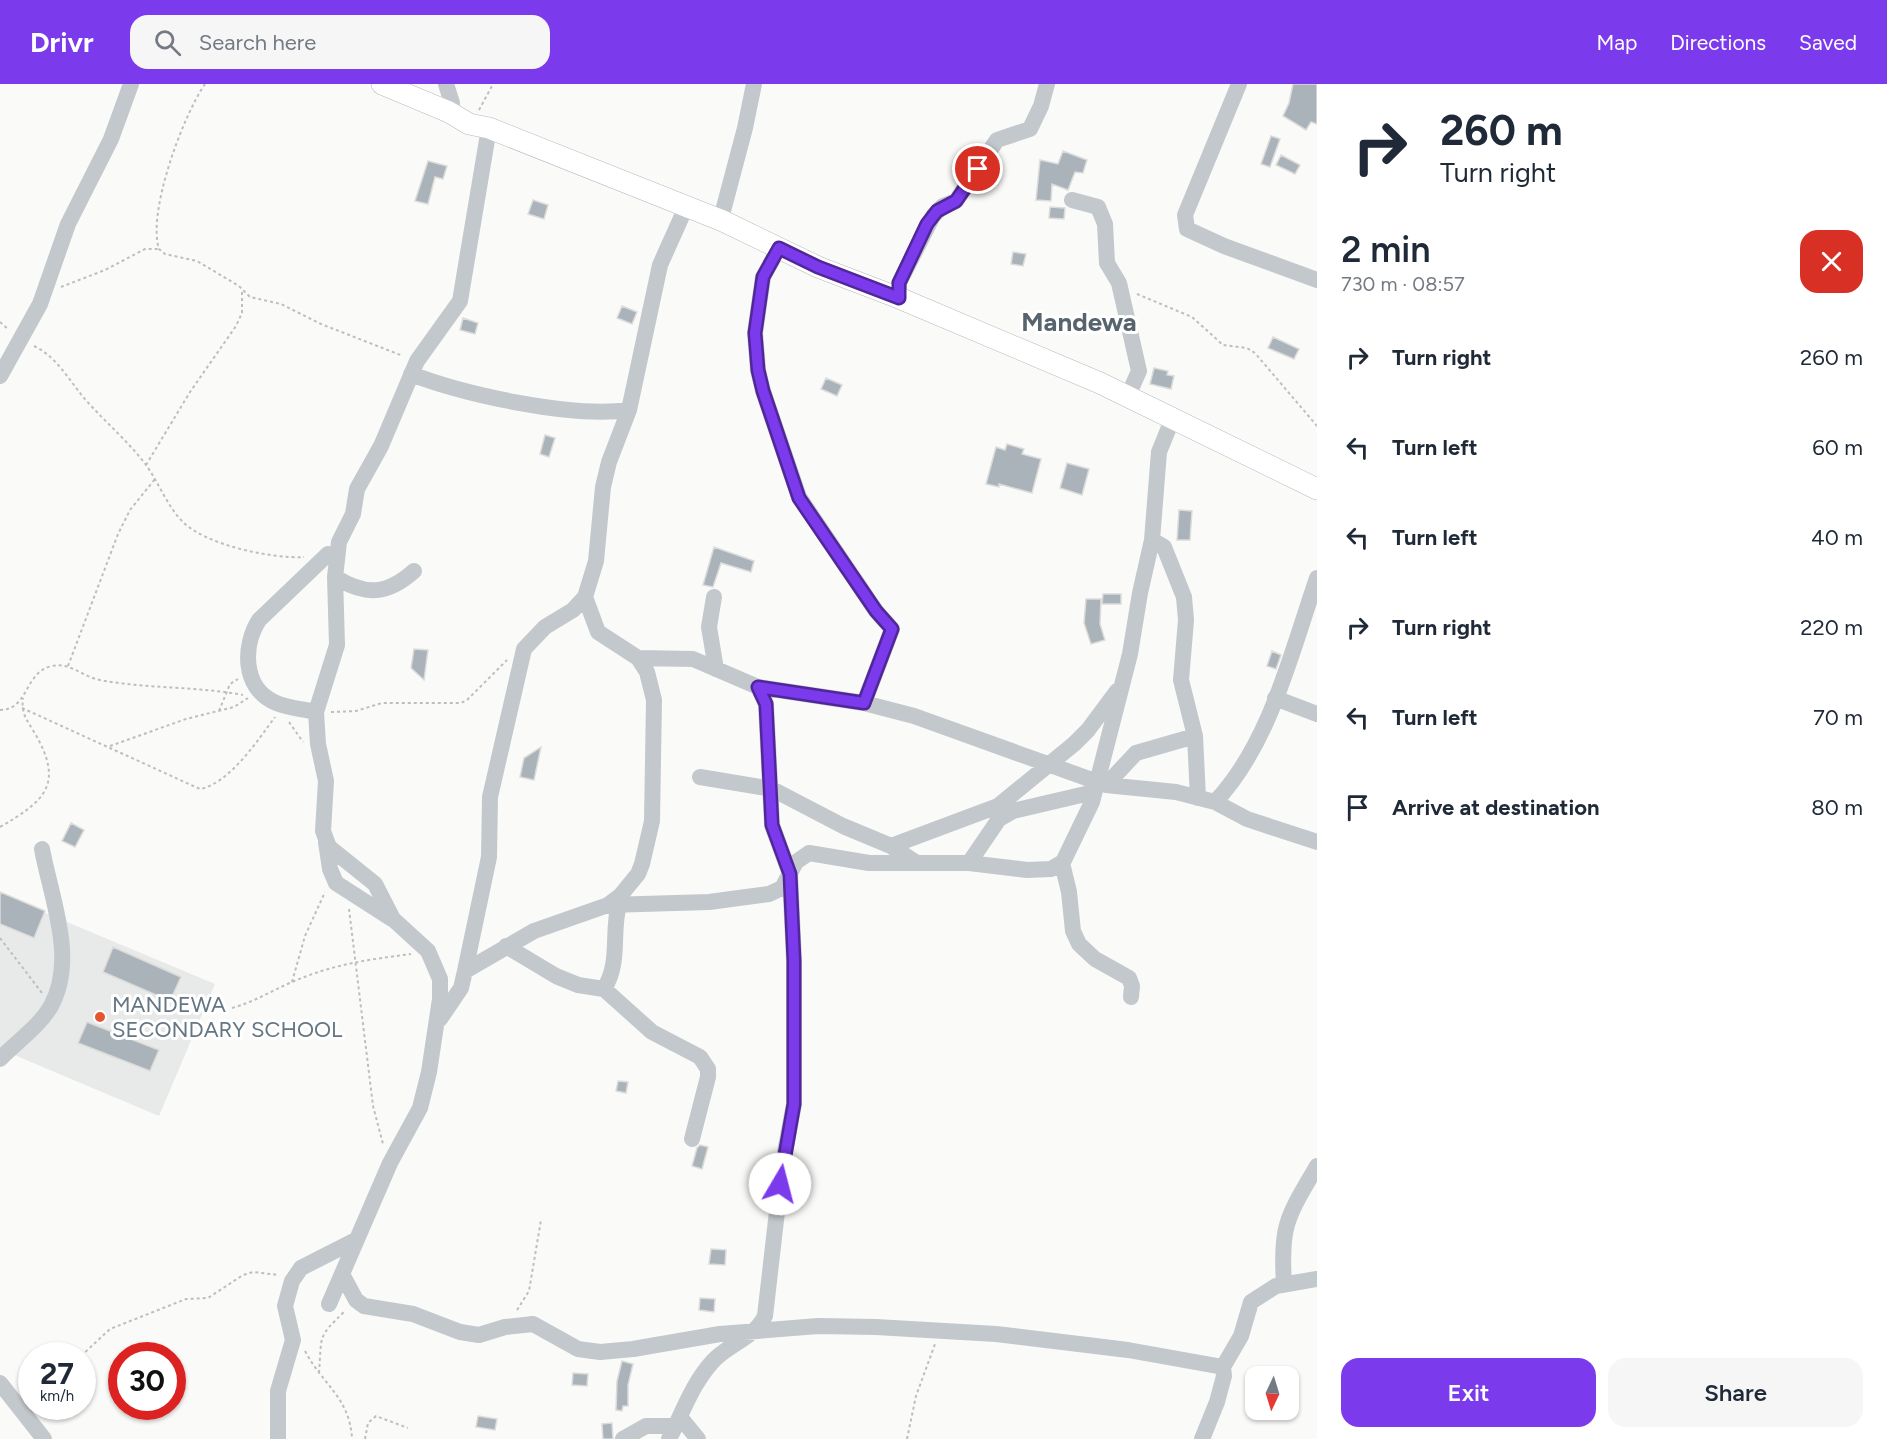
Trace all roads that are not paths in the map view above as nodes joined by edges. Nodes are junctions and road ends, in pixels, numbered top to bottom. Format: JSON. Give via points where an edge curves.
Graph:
{"nodes":[{"id":1,"x":131,"y":84,"type":"edge"},
{"id":2,"x":382,"y":84,"type":"edge"},
{"id":3,"x":447,"y":84,"type":"edge"},
{"id":4,"x":754,"y":84,"type":"edge"},
{"id":5,"x":1047,"y":84,"type":"edge"},
{"id":6,"x":1239,"y":84,"type":"edge"},
{"id":7,"x":449,"y":112,"type":"junction"},
{"id":8,"x":479,"y":126,"type":"junction"},
{"id":9,"x":1072,"y":200,"type":"dead end"},
{"id":10,"x":686,"y":207,"type":"junction"},
{"id":11,"x":723,"y":221,"type":"junction"},
{"id":12,"x":779,"y":248,"type":"junction"},
{"id":13,"x":1317,"y":280,"type":"edge"},
{"id":14,"x":899,"y":298,"type":"junction"},
{"id":15,"x":414,"y":367,"type":"junction"},
{"id":16,"x":0,"y":376,"type":"edge"},
{"id":17,"x":1133,"y":399,"type":"junction"},
{"id":18,"x":629,"y":410,"type":"junction"},
{"id":19,"x":1172,"y":420,"type":"junction"},
{"id":20,"x":1317,"y":489,"type":"edge"},
{"id":21,"x":1152,"y":540,"type":"junction"},
{"id":22,"x":328,"y":554,"type":"road end"},
{"id":23,"x":414,"y":571,"type":"dead end"},
{"id":24,"x":335,"y":577,"type":"junction"},
{"id":25,"x":1317,"y":578,"type":"edge"},
{"id":26,"x":585,"y":597,"type":"junction"},
{"id":27,"x":714,"y":597,"type":"dead end"},
{"id":28,"x":638,"y":658,"type":"junction"},
{"id":29,"x":716,"y":669,"type":"junction"},
{"id":30,"x":758,"y":687,"type":"junction"},
{"id":31,"x":1121,"y":687,"type":"junction"},
{"id":32,"x":1275,"y":698,"type":"junction"},
{"id":33,"x":864,"y":703,"type":"junction"},
{"id":34,"x":316,"y":712,"type":"junction"},
{"id":35,"x":1317,"y":714,"type":"edge"},
{"id":36,"x":1195,"y":736,"type":"junction"},
{"id":37,"x":1051,"y":764,"type":"junction"},
{"id":38,"x":700,"y":777,"type":"dead end"},
{"id":39,"x":1099,"y":786,"type":"junction"},
{"id":40,"x":772,"y":789,"type":"junction"},
{"id":41,"x":1197,"y":798,"type":"junction"},
{"id":42,"x":1215,"y":802,"type":"junction"},
{"id":43,"x":998,"y":806,"type":"junction"},
{"id":44,"x":1027,"y":807,"type":"junction"},
{"id":45,"x":326,"y":839,"type":"junction"},
{"id":46,"x":1317,"y":842,"type":"edge"},
{"id":47,"x":891,"y":846,"type":"junction"},
{"id":48,"x":42,"y":849,"type":"dead end"},
{"id":49,"x":915,"y":862,"type":"junction"},
{"id":50,"x":969,"y":863,"type":"junction"},
{"id":51,"x":1062,"y":863,"type":"junction"},
{"id":52,"x":790,"y":874,"type":"junction"},
{"id":53,"x":614,"y":905,"type":"junction"},
{"id":54,"x":393,"y":919,"type":"junction"},
{"id":55,"x":506,"y":946,"type":"junction"},
{"id":56,"x":465,"y":971,"type":"junction"},
{"id":57,"x":604,"y":989,"type":"junction"},
{"id":58,"x":1131,"y":997,"type":"dead end"},
{"id":59,"x":437,"y":1024,"type":"junction"},
{"id":60,"x":0,"y":1059,"type":"edge"},
{"id":61,"x":692,"y":1139,"type":"dead end"},
{"id":62,"x":1317,"y":1166,"type":"edge"},
{"id":63,"x":356,"y":1240,"type":"junction"},
{"id":64,"x":342,"y":1274,"type":"junction"},
{"id":65,"x":1317,"y":1279,"type":"edge"},
{"id":66,"x":1284,"y":1283,"type":"junction"},
{"id":67,"x":329,"y":1304,"type":"dead end"},
{"id":68,"x":753,"y":1332,"type":"junction"},
{"id":69,"x":1223,"y":1367,"type":"junction"},
{"id":70,"x":0,"y":1383,"type":"edge"},
{"id":71,"x":675,"y":1427,"type":"edge"},
{"id":72,"x":44,"y":1439,"type":"edge"},
{"id":73,"x":278,"y":1439,"type":"edge"},
{"id":74,"x":623,"y":1439,"type":"edge"},
{"id":75,"x":698,"y":1439,"type":"edge"},
{"id":76,"x":1202,"y":1439,"type":"edge"}],
"edges":[{"from":1,"to":16,"type":"street","via":[[111,139],[68,224],[40,304]]},
{"from":2,"to":7,"type":"main road"},
{"from":3,"to":7,"type":"street","via":[[452,103]]},
{"from":4,"to":11,"type":"street"},
{"from":5,"to":14,"type":"street","via":[[1030,129],[997,140],[956,201],[937,211],[927,224],[899,283]]},
{"from":6,"to":13,"type":"street","via":[[1185,215],[1187,229]]},
{"from":7,"to":8,"type":"main road"},
{"from":8,"to":10,"type":"main road"},
{"from":8,"to":15,"type":"street","via":[[460,301]]},
{"from":9,"to":17,"type":"street","via":[[1100,209],[1105,224],[1107,263],[1119,283],[1139,371],[1131,389]]},
{"from":10,"to":11,"type":"main road"},
{"from":10,"to":18,"type":"street","via":[[660,265]]},
{"from":11,"to":12,"type":"main road"},
{"from":12,"to":14,"type":"main road"},
{"from":12,"to":33,"type":"street","via":[[763,277],[755,333],[758,370],[799,498],[892,629]]},
{"from":14,"to":17,"type":"main road"},
{"from":15,"to":18,"type":"street","via":[[470,393],[590,412]]},
{"from":15,"to":24,"type":"street","via":[[381,446],[357,489],[353,514],[339,542]]},
{"from":17,"to":19,"type":"main road"},
{"from":18,"to":26,"type":"street","via":[[609,462],[596,561]]},
{"from":19,"to":20,"type":"main road"},
{"from":19,"to":21,"type":"street","via":[[1160,452]]},
{"from":21,"to":31,"type":"street"},
{"from":21,"to":36,"type":"street","via":[[1164,547],[1185,597],[1181,680]]},
{"from":22,"to":34,"type":"street","via":[[280,598],[252,631],[247,659],[258,688],[278,706]]},
{"from":23,"to":24,"type":"street","via":[[394,587],[380,590],[353,587]]},
{"from":24,"to":34,"type":"street","via":[[337,645]]},
{"from":25,"to":32,"type":"street"},
{"from":26,"to":28,"type":"street","via":[[598,632]]},
{"from":26,"to":56,"type":"street","via":[[545,627],[524,649],[490,796],[489,857]]},
{"from":27,"to":29,"type":"street","via":[[709,627]]},
{"from":28,"to":29,"type":"street","via":[[693,659]]},
{"from":28,"to":53,"type":"street","via":[[649,678],[654,700],[652,821],[638,874]]},
{"from":29,"to":30,"type":"street"},
{"from":30,"to":33,"type":"street"},
{"from":30,"to":40,"type":"street","via":[[766,704]]},
{"from":31,"to":37,"type":"street","via":[[1088,730]]},
{"from":31,"to":39,"type":"street"},
{"from":32,"to":35,"type":"street"},
{"from":32,"to":42,"type":"street","via":[[1243,770]]},
{"from":33,"to":37,"type":"street","via":[[914,716]]},
{"from":34,"to":45,"type":"street","via":[[326,781]]},
{"from":36,"to":39,"type":"street","via":[[1136,753]]},
{"from":36,"to":41,"type":"street"},
{"from":37,"to":39,"type":"street"},
{"from":37,"to":43,"type":"street"},
{"from":38,"to":40,"type":"street"},
{"from":39,"to":41,"type":"street","via":[[1165,791]]},
{"from":39,"to":44,"type":"street"},
{"from":39,"to":51,"type":"street"},
{"from":40,"to":47,"type":"street"},
{"from":40,"to":52,"type":"street","via":[[772,825]]},
{"from":41,"to":42,"type":"street"},
{"from":42,"to":46,"type":"street","via":[[1247,819]]},
{"from":43,"to":44,"type":"street"},
{"from":43,"to":47,"type":"street"},
{"from":44,"to":50,"type":"street","via":[[999,819]]},
{"from":45,"to":54,"type":"street","via":[[334,852],[375,884]]},
{"from":45,"to":54,"type":"street","via":[[337,882]]},
{"from":47,"to":49,"type":"street"},
{"from":48,"to":60,"type":"street","via":[[63,957],[61,976],[51,1006]]},
{"from":49,"to":50,"type":"street"},
{"from":49,"to":52,"type":"street","via":[[869,863],[809,853],[802,856]]},
{"from":50,"to":51,"type":"street","via":[[1027,870]]},
{"from":51,"to":58,"type":"street","via":[[1075,936],[1095,959],[1129,978]]},
{"from":52,"to":53,"type":"street","via":[[782,888],[769,894],[709,902]]},
{"from":52,"to":68,"type":"street","via":[[794,1104],[779,1189],[768,1307]]},
{"from":53,"to":55,"type":"street","via":[[534,931]]},
{"from":53,"to":57,"type":"street","via":[[615,960]]},
{"from":54,"to":59,"type":"street","via":[[428,951],[440,979]]},
{"from":55,"to":56,"type":"street"},
{"from":55,"to":57,"type":"street","via":[[556,976]]},
{"from":56,"to":59,"type":"street","via":[[461,988]]},
{"from":57,"to":61,"type":"street","via":[[652,1032],[706,1063],[708,1077]]},
{"from":59,"to":63,"type":"street","via":[[420,1108]]},
{"from":62,"to":66,"type":"street","via":[[1286,1220],[1282,1241]]},
{"from":63,"to":64,"type":"street"},
{"from":63,"to":73,"type":"street","via":[[301,1268],[292,1281],[285,1306],[286,1319],[293,1330],[278,1391]]},
{"from":64,"to":67,"type":"street"},
{"from":64,"to":68,"type":"street","via":[[356,1300],[372,1309],[413,1314],[479,1335],[529,1323],[539,1325],[569,1345],[600,1352]]},
{"from":65,"to":66,"type":"street"},
{"from":66,"to":69,"type":"street","via":[[1251,1302],[1241,1336]]},
{"from":68,"to":69,"type":"street","via":[[818,1326],[996,1334]]},
{"from":68,"to":71,"type":"street","via":[[703,1372]]},
{"from":69,"to":76,"type":"street","via":[[1217,1402]]},
{"from":70,"to":72,"type":"street"},
{"from":71,"to":74,"type":"street","via":[[646,1426]]},
{"from":71,"to":75,"type":"street"}]}
